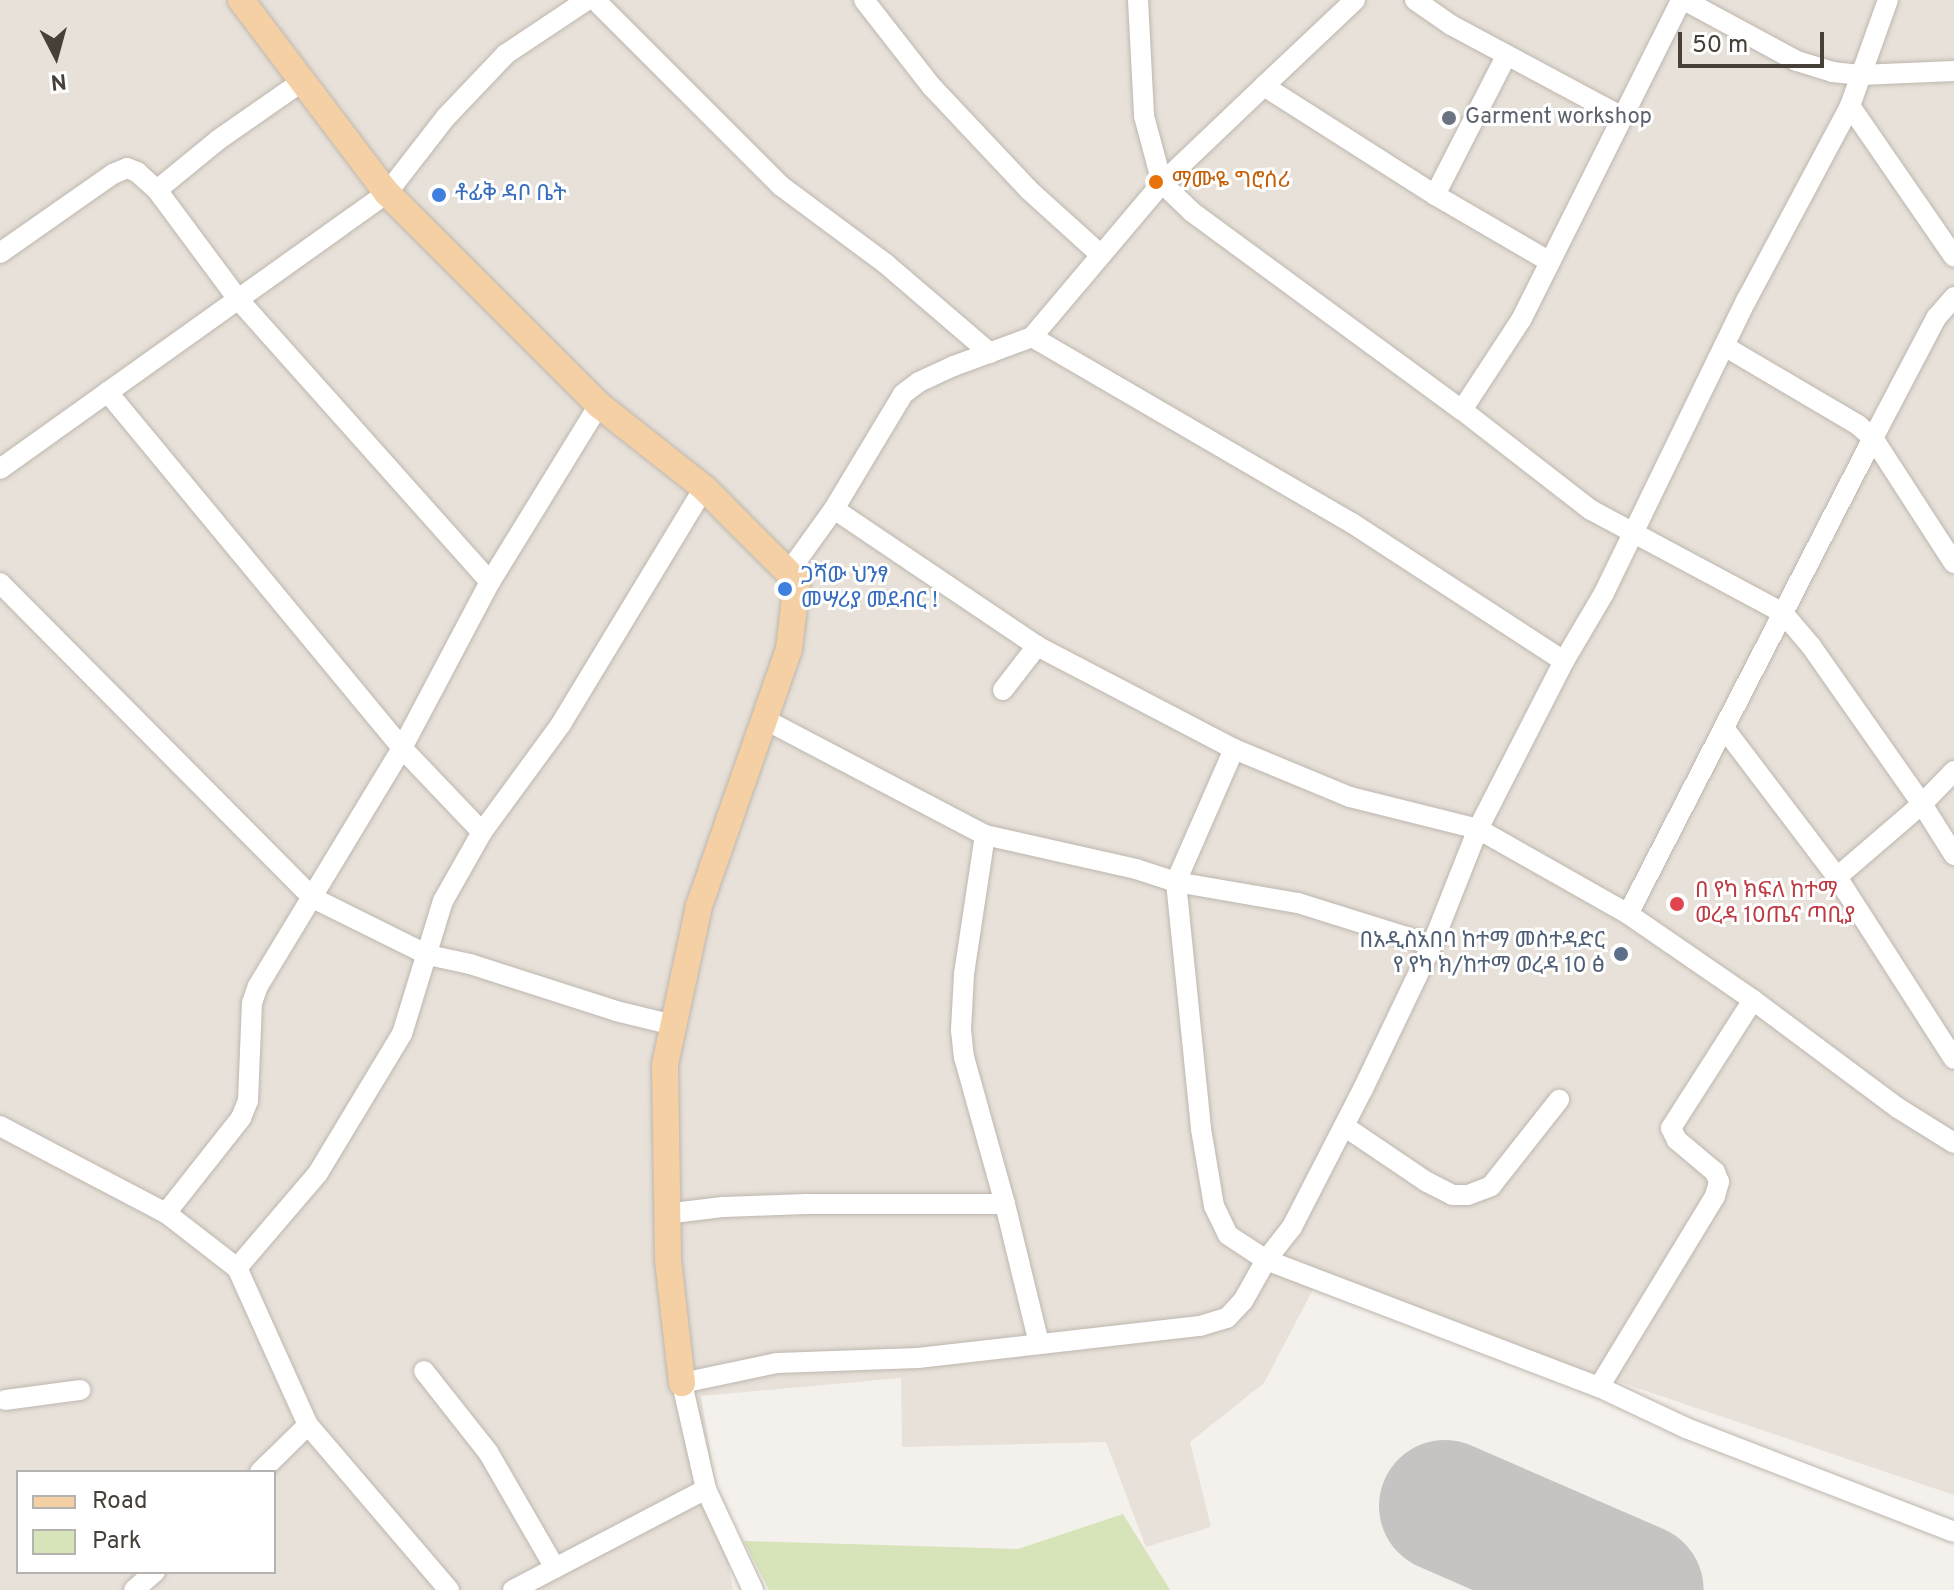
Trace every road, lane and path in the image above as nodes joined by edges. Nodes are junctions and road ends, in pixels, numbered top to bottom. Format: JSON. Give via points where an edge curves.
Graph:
{"nodes":[{"id":1,"x":241,"y":0,"type":"edge"},
{"id":2,"x":587,"y":0,"type":"edge"},
{"id":3,"x":595,"y":0,"type":"edge"},
{"id":4,"x":864,"y":0,"type":"edge"},
{"id":5,"x":1138,"y":0,"type":"edge"},
{"id":6,"x":1355,"y":0,"type":"edge"},
{"id":7,"x":1415,"y":0,"type":"edge"},
{"id":8,"x":1683,"y":0,"type":"edge"},
{"id":9,"x":1888,"y":0,"type":"edge"},
{"id":10,"x":1506,"y":56,"type":"junction"},
{"id":11,"x":1954,"y":71,"type":"edge"},
{"id":12,"x":1860,"y":75,"type":"junction"},
{"id":13,"x":301,"y":82,"type":"junction"},
{"id":14,"x":1264,"y":86,"type":"junction"},
{"id":15,"x":1850,"y":106,"type":"junction"},
{"id":16,"x":1621,"y":116,"type":"junction"},
{"id":17,"x":1162,"y":183,"type":"junction"},
{"id":18,"x":157,"y":190,"type":"junction"},
{"id":19,"x":387,"y":193,"type":"junction"},
{"id":20,"x":1435,"y":195,"type":"junction"},
{"id":21,"x":0,"y":253,"type":"edge"},
{"id":22,"x":1101,"y":255,"type":"junction"},
{"id":23,"x":1954,"y":257,"type":"edge"},
{"id":24,"x":1550,"y":262,"type":"junction"},
{"id":25,"x":1954,"y":297,"type":"edge"},
{"id":26,"x":238,"y":299,"type":"junction"},
{"id":27,"x":1032,"y":337,"type":"junction"},
{"id":28,"x":1724,"y":346,"type":"junction"},
{"id":29,"x":990,"y":353,"type":"junction"},
{"id":30,"x":108,"y":392,"type":"junction"},
{"id":31,"x":599,"y":405,"type":"junction"},
{"id":32,"x":1462,"y":410,"type":"junction"},
{"id":33,"x":1873,"y":438,"type":"junction"},
{"id":34,"x":0,"y":469,"type":"edge"},
{"id":35,"x":704,"y":488,"type":"junction"},
{"id":36,"x":834,"y":509,"type":"junction"},
{"id":37,"x":1633,"y":535,"type":"junction"},
{"id":38,"x":1954,"y":563,"type":"edge"},
{"id":39,"x":790,"y":570,"type":"junction"},
{"id":40,"x":490,"y":582,"type":"junction"},
{"id":41,"x":0,"y":583,"type":"edge"},
{"id":42,"x":1783,"y":613,"type":"junction"},
{"id":43,"x":1037,"y":646,"type":"junction"},
{"id":44,"x":1564,"y":661,"type":"junction"},
{"id":45,"x":1003,"y":690,"type":"dead end"},
{"id":46,"x":764,"y":719,"type":"junction"},
{"id":47,"x":1724,"y":728,"type":"junction"},
{"id":48,"x":402,"y":748,"type":"junction"},
{"id":49,"x":1234,"y":749,"type":"junction"},
{"id":50,"x":1954,"y":771,"type":"edge"},
{"id":51,"x":1922,"y":804,"type":"junction"},
{"id":52,"x":1478,"y":829,"type":"junction"},
{"id":53,"x":482,"y":832,"type":"junction"},
{"id":54,"x":985,"y":835,"type":"junction"},
{"id":55,"x":1954,"y":855,"type":"edge"},
{"id":56,"x":1837,"y":877,"type":"junction"},
{"id":57,"x":1176,"y":882,"type":"junction"},
{"id":58,"x":313,"y":898,"type":"junction"},
{"id":59,"x":1628,"y":914,"type":"junction"},
{"id":60,"x":1432,"y":945,"type":"junction"},
{"id":61,"x":428,"y":955,"type":"junction"},
{"id":62,"x":1753,"y":1000,"type":"junction"},
{"id":63,"x":673,"y":1025,"type":"junction"},
{"id":64,"x":1954,"y":1059,"type":"edge"},
{"id":65,"x":1559,"y":1100,"type":"dead end"},
{"id":66,"x":0,"y":1126,"type":"edge"},
{"id":67,"x":1344,"y":1126,"type":"junction"},
{"id":68,"x":1954,"y":1143,"type":"edge"},
{"id":69,"x":1005,"y":1204,"type":"junction"},
{"id":70,"x":166,"y":1213,"type":"junction"},
{"id":71,"x":665,"y":1214,"type":"junction"},
{"id":72,"x":1266,"y":1260,"type":"junction"},
{"id":73,"x":237,"y":1268,"type":"junction"},
{"id":74,"x":1039,"y":1344,"type":"junction"},
{"id":75,"x":424,"y":1371,"type":"dead end"},
{"id":76,"x":682,"y":1383,"type":"junction"},
{"id":77,"x":1599,"y":1387,"type":"junction"},
{"id":78,"x":80,"y":1390,"type":"dead end"},
{"id":79,"x":2,"y":1400,"type":"edge"},
{"id":80,"x":308,"y":1425,"type":"junction"},
{"id":81,"x":262,"y":1470,"type":"edge"},
{"id":82,"x":706,"y":1489,"type":"junction"},
{"id":83,"x":1954,"y":1532,"type":"edge"},
{"id":84,"x":555,"y":1568,"type":"junction"},
{"id":85,"x":153,"y":1574,"type":"edge"},
{"id":86,"x":134,"y":1590,"type":"edge"},
{"id":87,"x":449,"y":1590,"type":"edge"},
{"id":88,"x":513,"y":1590,"type":"edge"},
{"id":89,"x":753,"y":1590,"type":"edge"}],
"edges":[{"from":1,"to":13,"type":"main road"},
{"from":2,"to":19,"type":"street","via":[[506,54],[446,117]]},
{"from":3,"to":29,"type":"street","via":[[781,186],[886,264]]},
{"from":4,"to":22,"type":"street","via":[[943,99],[1029,190]]},
{"from":5,"to":17,"type":"street","via":[[1144,116]]},
{"from":6,"to":14,"type":"street"},
{"from":7,"to":10,"type":"street"},
{"from":8,"to":12,"type":"street","via":[[1797,61]]},
{"from":8,"to":16,"type":"street"},
{"from":9,"to":12,"type":"street"},
{"from":10,"to":16,"type":"street"},
{"from":10,"to":20,"type":"street"},
{"from":11,"to":12,"type":"street"},
{"from":12,"to":15,"type":"street"},
{"from":13,"to":18,"type":"street"},
{"from":13,"to":19,"type":"main road"},
{"from":14,"to":17,"type":"street"},
{"from":14,"to":20,"type":"street"},
{"from":15,"to":23,"type":"street"},
{"from":15,"to":28,"type":"street"},
{"from":16,"to":24,"type":"street"},
{"from":17,"to":22,"type":"street"},
{"from":17,"to":32,"type":"street","via":[[1192,212]]},
{"from":18,"to":21,"type":"street","via":[[127,168]]},
{"from":18,"to":26,"type":"street"},
{"from":19,"to":26,"type":"street"},
{"from":19,"to":31,"type":"main road"},
{"from":20,"to":24,"type":"street"},
{"from":22,"to":27,"type":"street"},
{"from":24,"to":32,"type":"street","via":[[1502,353]]},
{"from":25,"to":33,"type":"street","via":[[1936,318]]},
{"from":26,"to":30,"type":"street"},
{"from":26,"to":40,"type":"street"},
{"from":27,"to":29,"type":"street"},
{"from":27,"to":44,"type":"street","via":[[1352,523]]},
{"from":28,"to":33,"type":"street"},
{"from":28,"to":37,"type":"street"},
{"from":29,"to":36,"type":"street","via":[[919,382],[903,394]]},
{"from":30,"to":34,"type":"street"},
{"from":30,"to":48,"type":"street"},
{"from":31,"to":35,"type":"main road"},
{"from":31,"to":40,"type":"street"},
{"from":32,"to":37,"type":"street","via":[[1591,510]]},
{"from":33,"to":38,"type":"street"},
{"from":33,"to":42,"type":"street"},
{"from":35,"to":39,"type":"main road"},
{"from":35,"to":53,"type":"street","via":[[561,724]]},
{"from":36,"to":39,"type":"street"},
{"from":36,"to":43,"type":"street"},
{"from":37,"to":42,"type":"street"},
{"from":37,"to":44,"type":"street"},
{"from":39,"to":46,"type":"main road","via":[[797,581],[797,599],[789,649]]},
{"from":40,"to":48,"type":"street"},
{"from":41,"to":58,"type":"street"},
{"from":42,"to":47,"type":"street"},
{"from":42,"to":51,"type":"street"},
{"from":43,"to":45,"type":"street"},
{"from":43,"to":49,"type":"street"},
{"from":44,"to":52,"type":"street"},
{"from":46,"to":54,"type":"street"},
{"from":46,"to":63,"type":"main road","via":[[699,906]]},
{"from":47,"to":56,"type":"street"},
{"from":47,"to":59,"type":"street"},
{"from":48,"to":53,"type":"street"},
{"from":48,"to":58,"type":"street"},
{"from":49,"to":52,"type":"street","via":[[1350,797]]},
{"from":49,"to":57,"type":"street"},
{"from":50,"to":51,"type":"street"},
{"from":51,"to":55,"type":"street"},
{"from":51,"to":56,"type":"street"},
{"from":52,"to":59,"type":"street"},
{"from":52,"to":60,"type":"street"},
{"from":53,"to":61,"type":"street","via":[[443,901]]},
{"from":54,"to":57,"type":"street"},
{"from":54,"to":69,"type":"street","via":[[961,1030]]},
{"from":56,"to":64,"type":"street"},
{"from":57,"to":60,"type":"street","via":[[1298,903]]},
{"from":57,"to":72,"type":"street","via":[[1214,1206],[1228,1235]]},
{"from":58,"to":61,"type":"street"},
{"from":58,"to":70,"type":"street","via":[[252,1003],[248,1101],[241,1118]]},
{"from":59,"to":62,"type":"street"},
{"from":60,"to":67,"type":"street"},
{"from":61,"to":63,"type":"street"},
{"from":61,"to":73,"type":"street","via":[[402,1034],[318,1173]]},
{"from":62,"to":68,"type":"street"},
{"from":62,"to":77,"type":"street","via":[[1671,1128],[1677,1140],[1715,1172],[1715,1196]]},
{"from":63,"to":71,"type":"main road","via":[[665,1065]]},
{"from":65,"to":67,"type":"street","via":[[1491,1186],[1468,1195],[1452,1195],[1427,1182]]},
{"from":66,"to":70,"type":"street"},
{"from":67,"to":72,"type":"street","via":[[1292,1227]]},
{"from":69,"to":71,"type":"street","via":[[806,1204]]},
{"from":69,"to":74,"type":"street"},
{"from":70,"to":73,"type":"street"},
{"from":71,"to":76,"type":"main road"},
{"from":72,"to":74,"type":"street","via":[[1227,1318],[1200,1326]]},
{"from":72,"to":77,"type":"street"},
{"from":73,"to":80,"type":"street"},
{"from":74,"to":76,"type":"street","via":[[918,1358],[777,1363]]},
{"from":75,"to":84,"type":"street","via":[[488,1452]]},
{"from":76,"to":82,"type":"street"},
{"from":77,"to":83,"type":"street","via":[[1700,1434]]},
{"from":78,"to":79,"type":"street"},
{"from":80,"to":81,"type":"street"},
{"from":80,"to":87,"type":"street"},
{"from":82,"to":84,"type":"street"},
{"from":82,"to":89,"type":"street"},
{"from":84,"to":88,"type":"street"},
{"from":85,"to":86,"type":"street"}]}
